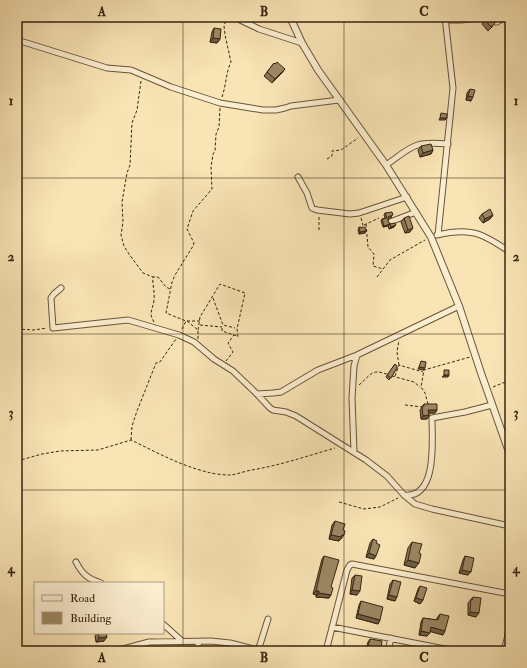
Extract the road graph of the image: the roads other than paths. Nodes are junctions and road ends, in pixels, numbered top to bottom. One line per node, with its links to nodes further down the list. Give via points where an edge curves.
1 (234, 17): 8 (street, via 259,29)
2 (290, 17): 8 (street)
3 (482, 17): 5 (street, via 461,20)
4 (487, 17): 6 (street, via 495,22 504,18)
5 (445, 18): 10 (street, via 453,88)
6 (510, 22)
7 (17, 40): 9 (street, via 107,68 131,70 170,87 220,103 276,110)
8 (302, 43): 9 (street)
9 (339, 100): 11 (street)
10 (448, 144): 11 (street, via 417,145); 16 (street)
11 (386, 165): 13 (street)
12 (298, 177): 13 (street, via 312,208 320,210 360,214)
13 (407, 196): 14 (street)
14 (416, 212): 15 (street); 17 (street)
15 (390, 222)
16 (438, 235): 17 (street); 18 (street, via 466,231 478,233)
17 (430, 237): 20 (street)
18 (510, 252)
19 (61, 288): 22 (street, via 51,298 53,328 128,320 179,335 198,345)
20 (458, 306): 21 (street); 23 (street)
21 (357, 355): 22 (street, via 318,370 281,392); 24 (street, via 352,388)
22 (258, 394): 24 (street, via 270,408 296,416)
23 (492, 405): 25 (street); 26 (street, via 432,418 428,479 415,494)
24 (354, 452): 26 (street, via 386,476)
25 (510, 455)
26 (404, 495): 27 (street, via 424,507)
27 (510, 526)
28 (76, 562): 29 (street, via 85,575)
29 (99, 582)
30 (510, 594): 34 (street, via 352,564 347,570)
31 (268, 619): 39 (street)
32 (164, 625): 36 (street)
33 (510, 627): 44 (street)
34 (332, 628): 35 (street); 41 (street)
35 (391, 638): 42 (street); 43 (street)
36 (182, 641): 37 (street); 38 (street, via 149,642)
37 (199, 642): 39 (street, via 222,642); 40 (street)
38 (121, 650)
39 (258, 650)
40 (196, 651)
41 (326, 651)
42 (388, 651)
43 (455, 651)
44 (504, 651)

